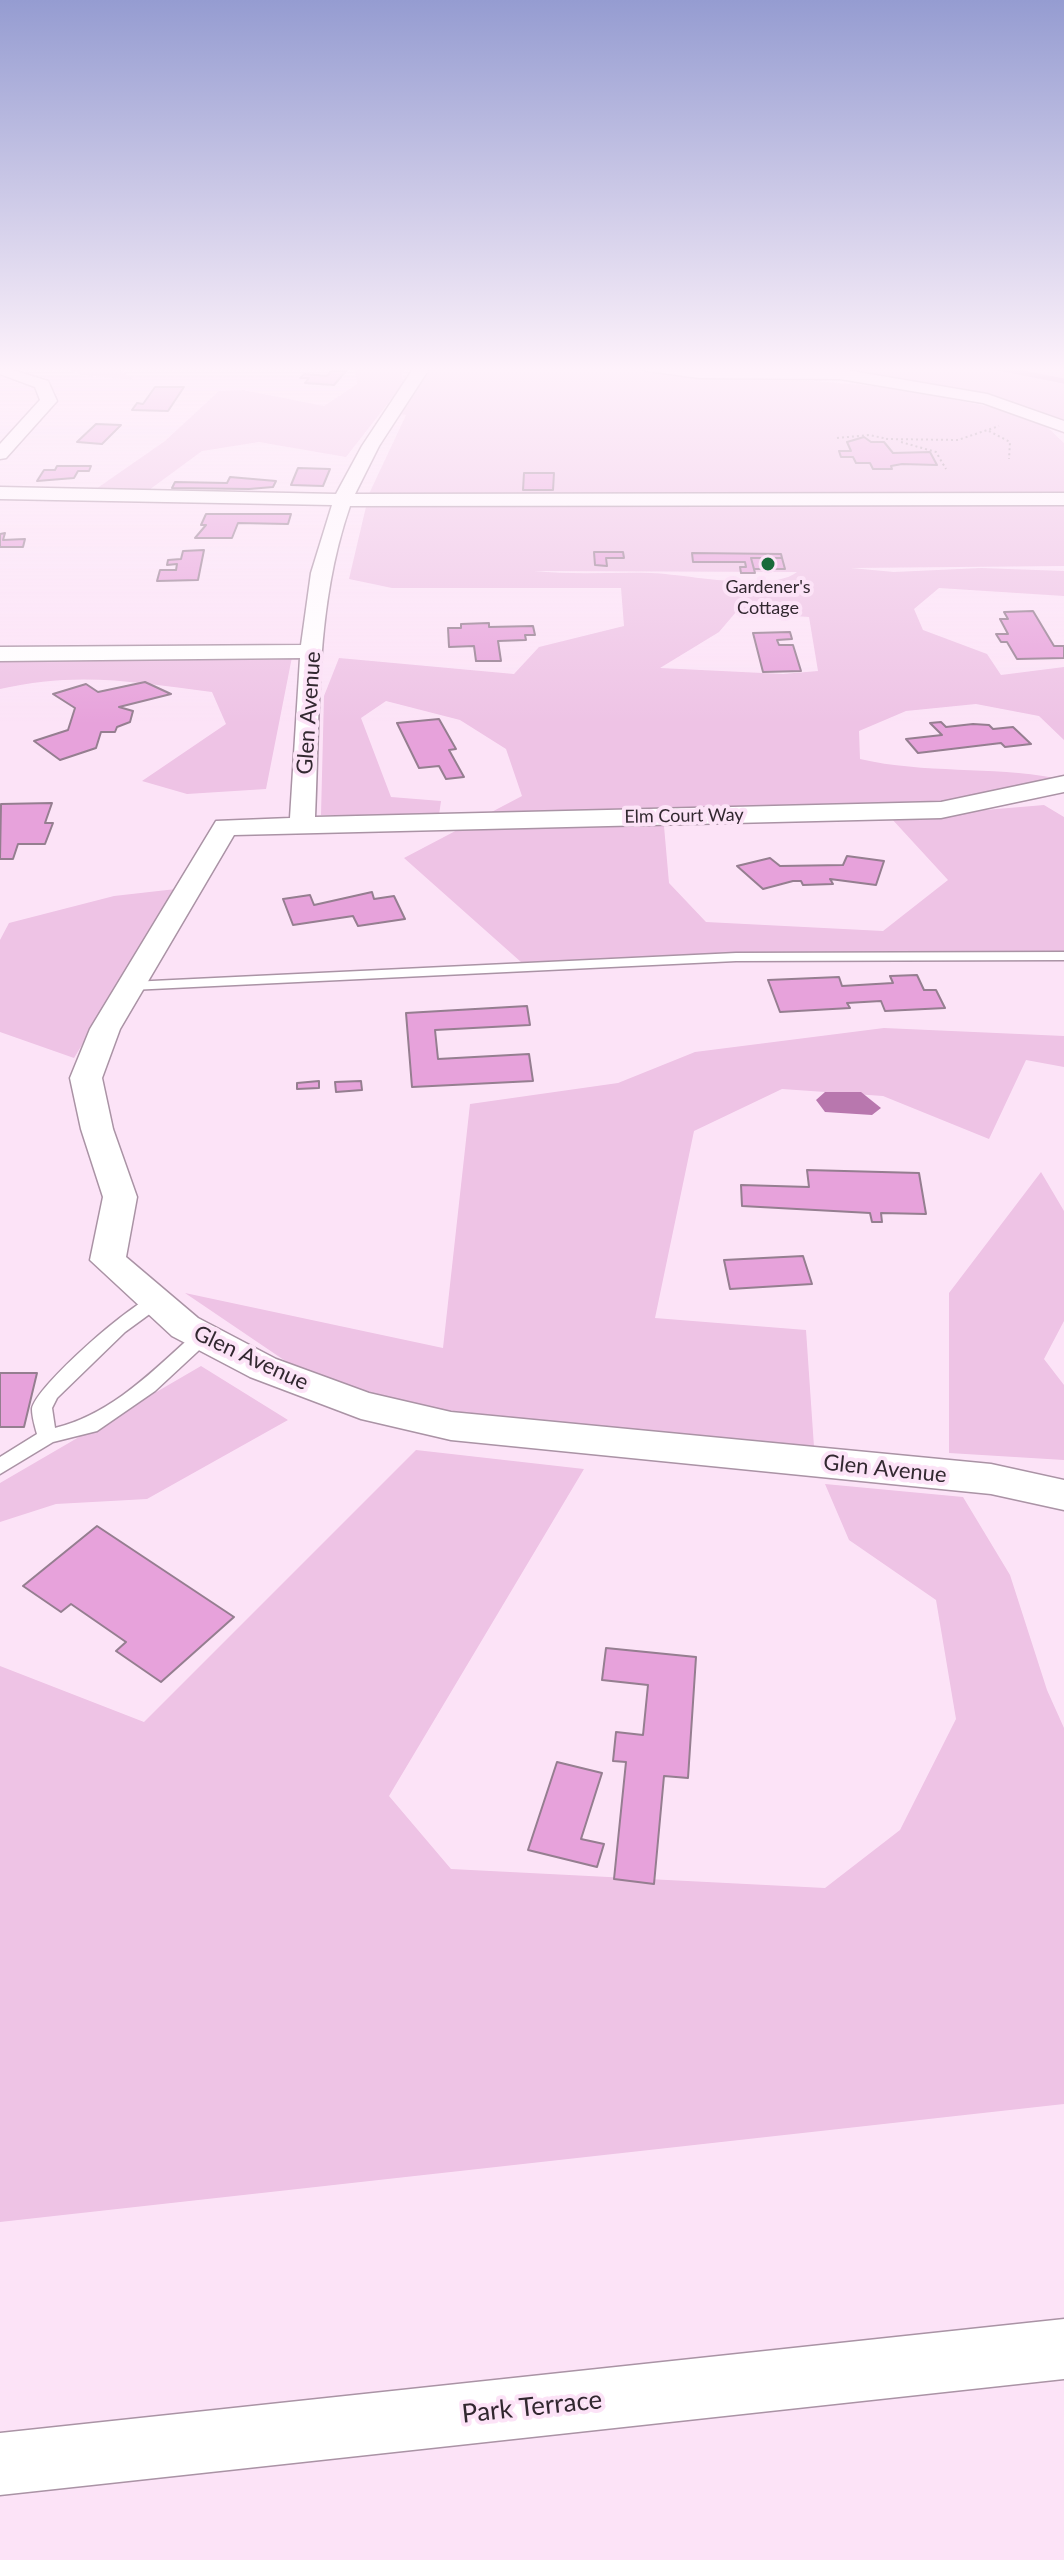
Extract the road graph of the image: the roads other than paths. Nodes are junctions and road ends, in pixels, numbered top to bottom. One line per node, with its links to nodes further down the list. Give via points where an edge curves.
1 (350, 485): 4 (street, Glen Avenue)
2 (0, 493): 4 (street)
3 (1064, 499): 4 (street)
4 (342, 500): 5 (street, Glen Avenue, via 317,585)
5 (314, 651): 6 (street); 8 (street, Glen Avenue)
6 (0, 654)
7 (1064, 784): 8 (street, Elm Court Way, via 941,810)
8 (302, 825): 10 (street, Glen Avenue, via 225,827)
9 (1064, 956): 10 (lane, via 736,957)
10 (131, 986): 11 (street, Glen Avenue, via 105,1029 86,1078 120,1197 108,1260)
11 (156, 1301): 12 (street, Glen Avenue); 13 (lane, via 118,1328 49,1394 42,1408)
12 (203, 1336): 13 (lane, via 148,1386 90,1426); 15 (street, Glen Avenue, via 263,1368 351,1402 451,1426 991,1479)
13 (47, 1437): 14 (lane)
14 (0, 1467)
15 (1064, 1495)
16 (1064, 2349): 17 (street, Park Terrace)
17 (0, 2464)

